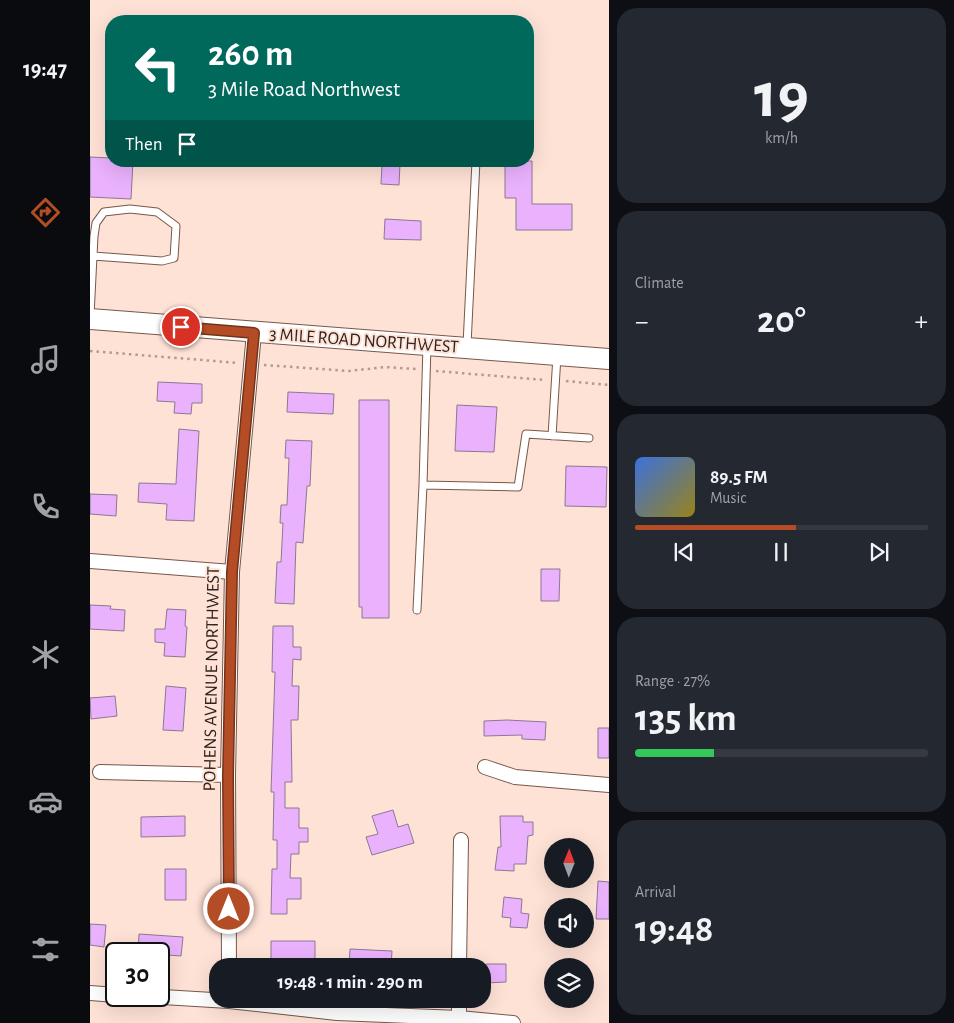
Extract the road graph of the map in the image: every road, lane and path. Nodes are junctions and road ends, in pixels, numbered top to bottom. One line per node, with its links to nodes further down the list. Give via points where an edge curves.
1 (476, 167): 6 (lane)
2 (93, 256): 2 (lane, via 96,223 104,212 157,212 176,226 174,258); 3 (lane)
3 (90, 319): 4 (main road, 3 MILE ROAD NORTHWEST)
4 (254, 333): 5 (main road, 3 MILE ROAD NORTHWEST); 10 (street, POHENS AVENUE NORTHWEST)
5 (427, 345): 6 (main road, 3 MILE ROAD NORTHWEST); 11 (lane)
6 (467, 348): 8 (main road, 3 MILE ROAD NORTHWEST)
7 (90, 351): 10 (path)
8 (557, 355): 9 (main road, 3 MILE ROAD NORTHWEST); 12 (lane)
9 (609, 359)
10 (251, 364): 11 (path, via 350,371 386,367); 18 (street, POHENS AVENUE NORTHWEST)
11 (427, 370): 12 (path); 16 (lane)
12 (554, 380): 13 (path); 14 (lane)
13 (609, 385)
14 (552, 436): 15 (lane); 16 (lane, via 526,434 518,487)
15 (589, 438)
16 (423, 485): 19 (lane)
17 (90, 561): 18 (street)
18 (232, 572): 22 (street, POHENS AVENUE NORTHWEST)
19 (417, 610)
20 (484, 767): 23 (street, via 515,777)
21 (100, 772): 22 (street)
22 (228, 776): 25 (street, POHENS AVENUE NORTHWEST)
23 (609, 785)
24 (460, 840): 26 (street)
25 (229, 958)
26 (459, 958)
27 (90, 993): 28 (street)
28 (105, 994)
29 (170, 997): 30 (street)
30 (209, 999)
31 (277, 1008): 33 (street)
32 (459, 1008): 34 (street)
33 (337, 1018): 34 (street)
34 (458, 1018): 35 (street)
35 (513, 1023)

